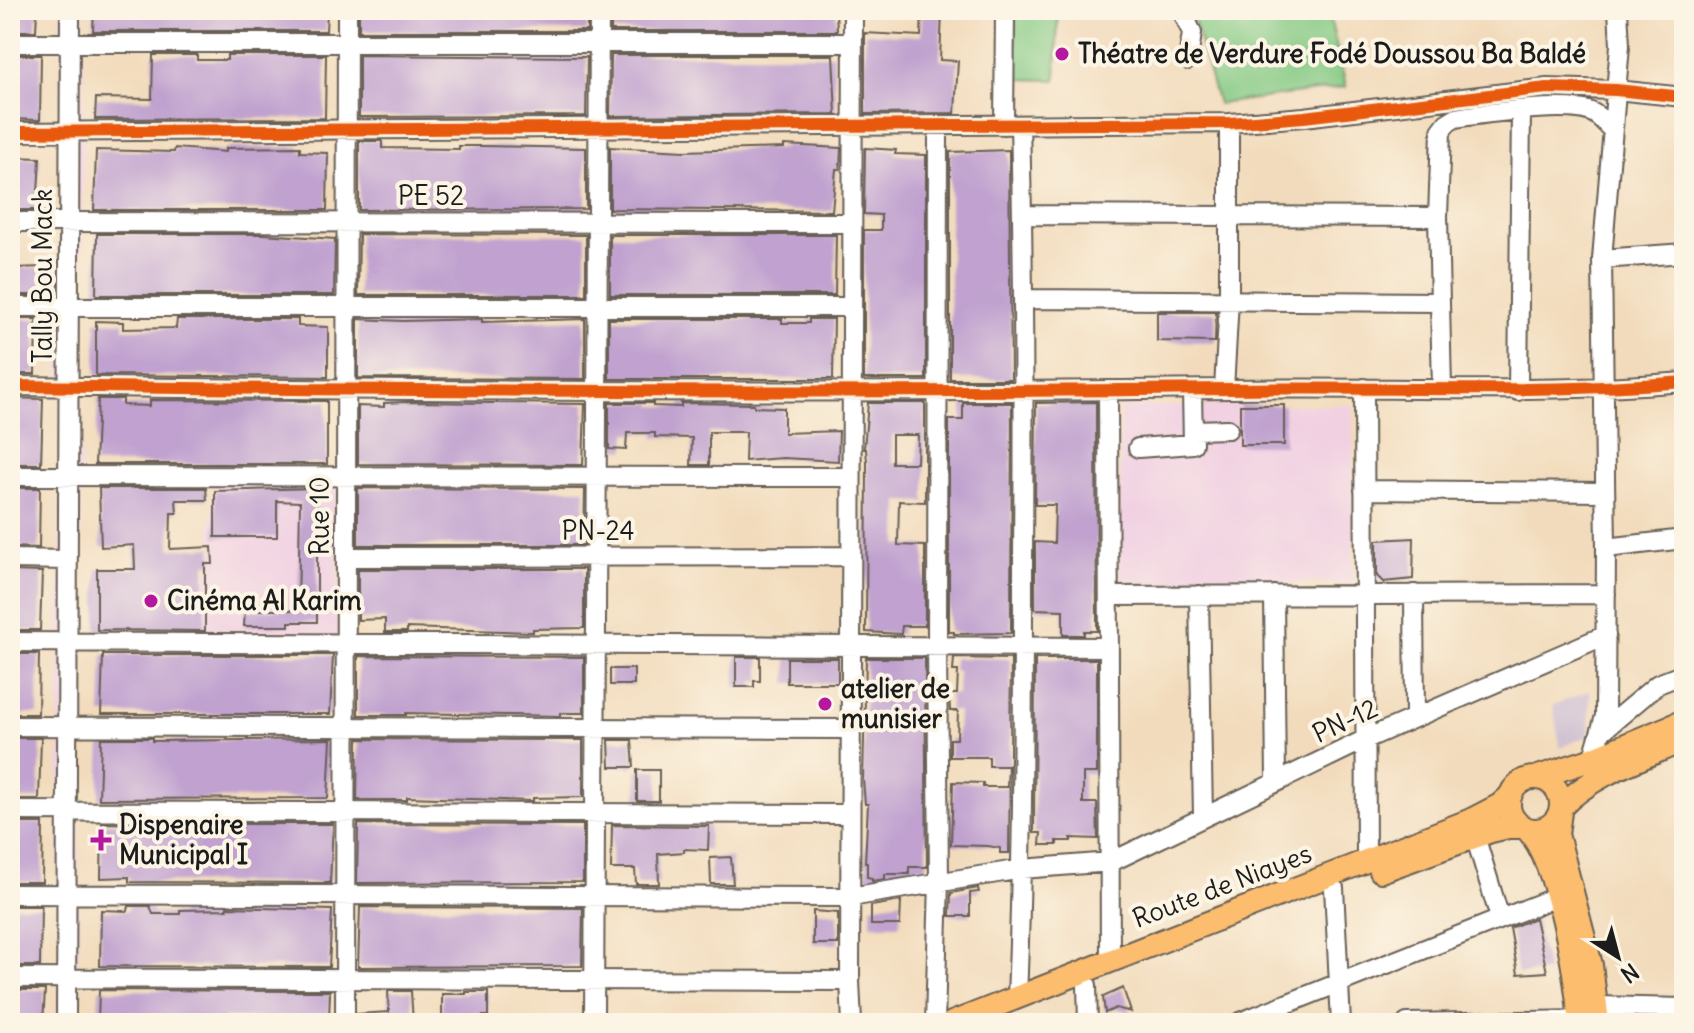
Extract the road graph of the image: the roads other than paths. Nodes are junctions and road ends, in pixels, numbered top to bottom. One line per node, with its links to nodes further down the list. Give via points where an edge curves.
1 (70, 10): 9 (street, Tally Bou Mack)
2 (347, 10): 10 (street, Rue 10)
3 (599, 10): 11 (street)
4 (853, 10): 12 (street)
5 (1005, 10): 19 (street)
6 (1182, 10): 13 (street, via 1192,33)
7 (1618, 10): 14 (street)
8 (10, 43): 9 (street)
9 (70, 43): 10 (street); 25 (street, Tally Bou Mack)
10 (346, 43): 11 (street); 22 (street, Rue 10)
11 (599, 43): 12 (street); 21 (street)
12 (853, 43): 20 (street)
13 (1188, 60)
14 (1616, 90): 15 (street); 17 (street, via 1520,89); 23 (street)
15 (1684, 97)
16 (1521, 110): 23 (street, via 1581,109); 28 (street, via 1447,123 1441,131); 58 (street)
17 (1229, 123): 19 (street); 26 (street)
18 (938, 125): 19 (street); 20 (street); 57 (street)
19 (1012, 125): 27 (street)
20 (852, 126): 21 (street); 33 (street)
21 (598, 128): 22 (street); 32 (street)
22 (346, 130): 25 (street); 31 (street, Rue 10)
23 (1612, 130): 35 (street)
24 (10, 132): 25 (street)
25 (69, 133): 30 (street, Tally Bou Mack)
26 (1227, 214): 27 (street); 28 (street); 37 (street)
27 (1023, 215): 36 (street)
28 (1438, 217): 38 (street)
29 (10, 222): 30 (street, PE 52)
30 (69, 222): 31 (street, PE 52); 40 (street, Tally Bou Mack)
31 (346, 222): 32 (street, PE 52); 41 (street, Rue 10)
32 (598, 223): 33 (street, PE 52); 42 (street)
33 (852, 223): 43 (street)
34 (1684, 253): 35 (street)
35 (1602, 259): 50 (street)
36 (1024, 299): 37 (street); 54 (street)
37 (1229, 300): 38 (street); 48 (street)
38 (1439, 302): 49 (street)
39 (10, 307): 40 (street)
40 (68, 307): 41 (street); 46 (street, Tally Bou Mack)
41 (346, 307): 42 (street); 51 (street, Rue 10)
42 (598, 307): 43 (street); 52 (street)
43 (852, 307): 53 (street)
44 (1684, 382): 50 (street)
45 (10, 386): 46 (street)
46 (68, 386): 51 (street); 63 (street, Tally Bou Mack)
47 (1364, 388): 48 (street); 49 (street); 67 (street)
48 (1224, 389): 56 (street)
49 (1442, 389): 58 (street)
50 (1603, 389): 58 (street); 68 (street)
51 (345, 390): 52 (street); 64 (street, Rue 10)
52 (597, 390): 53 (street); 65 (street)
53 (851, 390): 57 (street); 66 (street)
54 (1024, 390): 55 (street); 57 (street); 89 (street)
55 (1108, 390): 56 (street); 81 (street)
56 (1192, 390): 60 (street)
57 (937, 391): 88 (street)
58 (1518, 391)
59 (1228, 429): 60 (street)
60 (1194, 430): 61 (street, via 1193,444)
61 (1138, 448)
62 (10, 476): 63 (street)
63 (68, 476): 64 (street); 75 (street, Tally Bou Mack)
64 (346, 476): 65 (street); 72 (street, Rue 10)
65 (597, 476): 66 (street); 73 (street)
66 (851, 477): 71 (street)
67 (1364, 490): 68 (street); 80 (street)
68 (1605, 492): 70 (street)
69 (1684, 539): 70 (street)
70 (1606, 548): 77 (street)
71 (851, 556): 73 (street, PN-24); 87 (street)
72 (346, 557): 73 (street, PN-24); 85 (street, Rue 10)
73 (597, 557): 86 (street)
74 (10, 559): 75 (street)
75 (67, 560): 84 (street, Tally Bou Mack)
76 (1414, 594): 77 (street); 80 (street); 92 (street)
77 (1606, 594): 82 (street)
78 (1199, 595): 79 (street); 81 (street); 112 (street)
79 (1274, 595): 80 (street); 104 (street)
80 (1364, 595): 100 (street)
81 (1110, 596): 90 (street)
82 (1606, 635): 92 (street, PN-12); 94 (street)
83 (10, 642): 84 (street)
84 (67, 642): 85 (street); 96 (street, Tally Bou Mack)
85 (345, 643): 86 (street); 97 (street, Rue 10)
86 (597, 644): 87 (street); 98 (street)
87 (851, 645): 88 (street); 99 (street)
88 (937, 646): 89 (street); 118 (street)
89 (1023, 646): 90 (street); 117 (street)
90 (1109, 647): 116 (street)
91 (1684, 674): 94 (street, via 1658,684)
92 (1415, 717): 100 (street, PN-12)
93 (1684, 721): 102 (main road)
94 (1603, 724): 102 (street)
95 (10, 726): 96 (street)
96 (67, 726): 97 (street); 108 (street, Tally Bou Mack)
97 (345, 727): 98 (street); 109 (street, Rue 10)
98 (596, 728): 99 (street); 110 (street)
99 (851, 729): 111 (street)
100 (1366, 739): 104 (street, PN-12); 115 (street)
101 (1684, 740): 106 (main road, via 1596,779 1577,790)
102 (1593, 757): 103 (main road)
103 (1535, 778): 105 (main road, via 1520,783); 106 (main road, via 1551,783)
104 (1276, 781): 112 (street, PN-12)
105 (1510, 796): 113 (main road, via 1511,817); 115 (main road, Route de Niayes, via 1485,814)
106 (1560, 810): 113 (main road, via 1543,829); 137 (main road, via 1557,834 1591,965)
107 (10, 811): 108 (street)
108 (66, 811): 109 (street); 121 (street, Tally Bou Mack)
109 (345, 812): 110 (street); 122 (street, Rue 10)
110 (596, 813): 111 (street); 123 (street)
111 (850, 814): 124 (street)
112 (1203, 816): 116 (street, PN-12)
113 (1524, 828): 114 (main road, Route de Niayes); 125 (main road, via 1537,840)
114 (1475, 836): 119 (main road, Route de Niayes); 126 (street)
115 (1366, 861): 127 (main road, Route de Niayes)
116 (1111, 862): 117 (street); 127 (street)
117 (1022, 869): 118 (street); 135 (street)
118 (939, 881): 124 (street); 143 (street)
119 (1334, 888): 133 (street); 134 (main road, Route de Niayes)
120 (10, 894): 121 (street)
121 (66, 894): 122 (street); 129 (street, Tally Bou Mack)
122 (345, 895): 123 (street); 130 (street, Rue 10)
123 (596, 896): 124 (street); 131 (street)
124 (850, 897): 132 (street)
125 (1556, 897): 126 (street); 137 (main road)
126 (1500, 918): 133 (street)
127 (1110, 961): 135 (main road, Route de Niayes)
128 (10, 978): 129 (street)
129 (66, 978): 130 (street); 139 (street, Tally Bou Mack)
130 (345, 979): 131 (street); 140 (street, Rue 10)
131 (595, 981): 132 (street); 141 (street)
132 (850, 981): 142 (street)
133 (1338, 981): 138 (street); 148 (street)
134 (1087, 985): 145 (main road, Route de Niayes); 146 (street)
135 (1017, 998): 144 (main road, Route de Niayes)
136 (1684, 1008): 137 (street)
137 (1589, 1018): 149 (street)
138 (1259, 1019): 147 (street)
139 (66, 1023)
140 (345, 1023)
141 (594, 1023)
142 (852, 1023)
143 (935, 1023)
144 (952, 1023)
145 (984, 1023)
146 (1088, 1023)
147 (1238, 1023)
148 (1341, 1023)
149 (1407, 1023)

